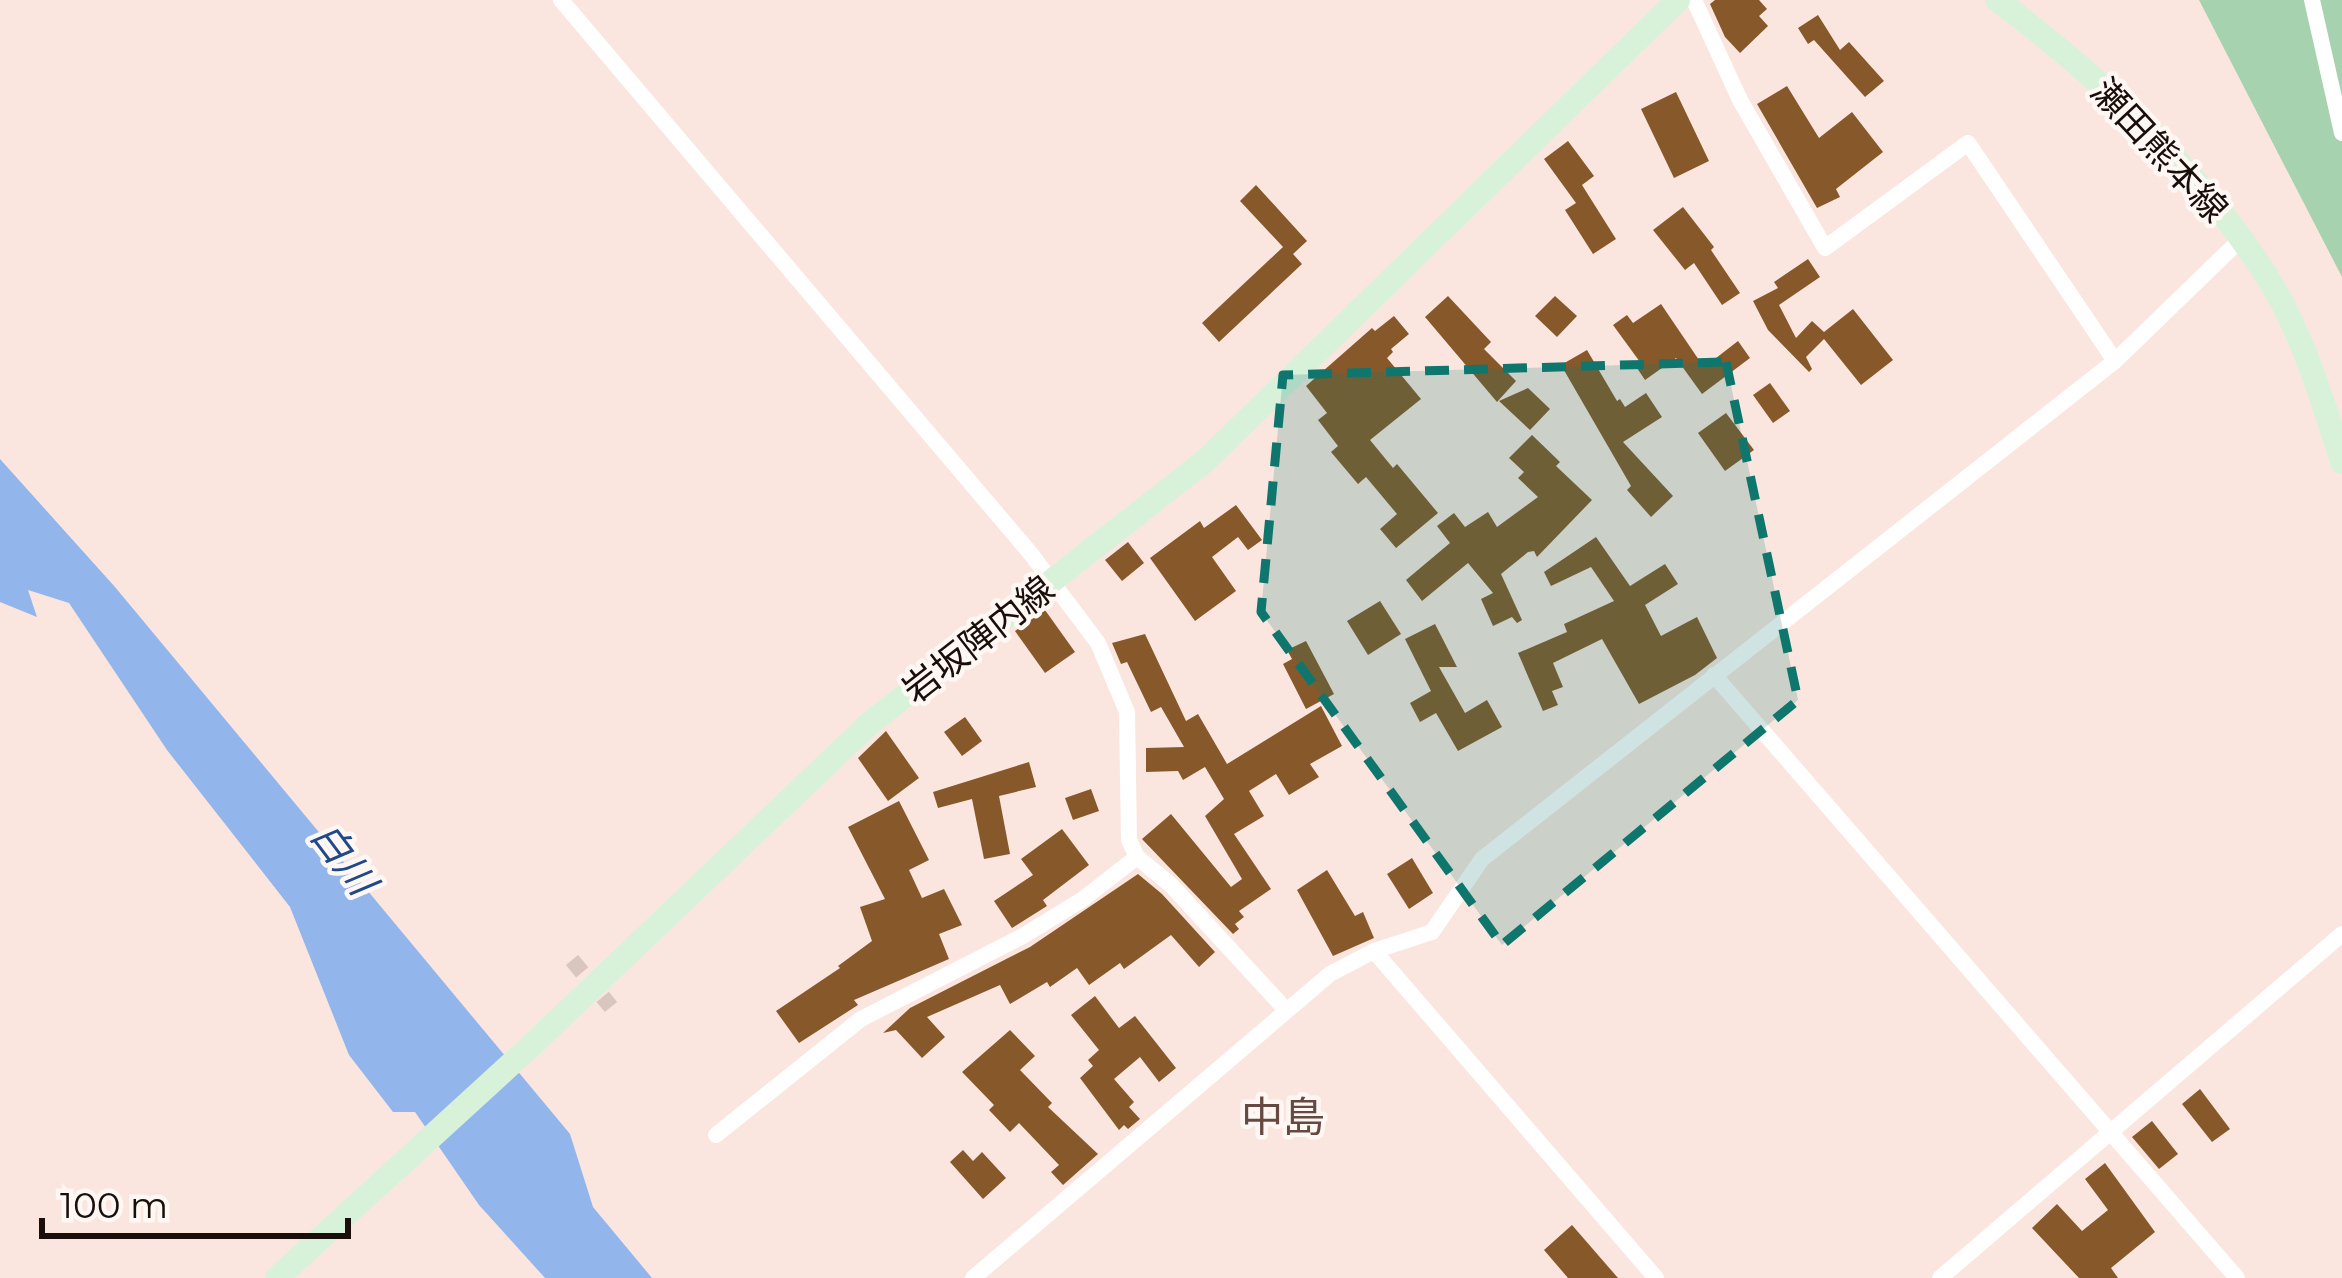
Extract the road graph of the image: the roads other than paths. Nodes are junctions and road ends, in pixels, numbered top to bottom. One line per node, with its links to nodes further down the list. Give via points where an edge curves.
1 (561, 0): 11 (street)
2 (1678, 0): 11 (main road, 岩坂陣内線, via 1204,461)
3 (1694, 0): 8 (street, via 1740,100 1826,248 1968,143)
4 (1997, 0): 7 (main road, 瀬田熊本線, via 2147,129 2210,194)
5 (2312, 0): 6 (street)
6 (2342, 133)
7 (2240, 239): 8 (street); 9 (main road, 瀬田熊本線, via 2268,278)
8 (2115, 361): 12 (street)
9 (2337, 420): 10 (main road, 瀬田熊本線)
10 (2342, 462)
11 (1051, 582): 13 (street, via 1098,644 1127,712); 19 (main road, 岩坂陣内線, via 869,724)
12 (1714, 675): 15 (street, via 1482,860 1432,932); 18 (street)
13 (1137, 857): 16 (street); 17 (street, via 1023,936 861,1019)
14 (2342, 934): 18 (street)
15 (1374, 951): 16 (street); 21 (street)
16 (1286, 1010): 20 (street)
17 (716, 1135)
18 (2109, 1135): 22 (street); 23 (street)
19 (277, 1278)
20 (973, 1278)
21 (1656, 1278)
22 (1940, 1278)
23 (2236, 1278)

